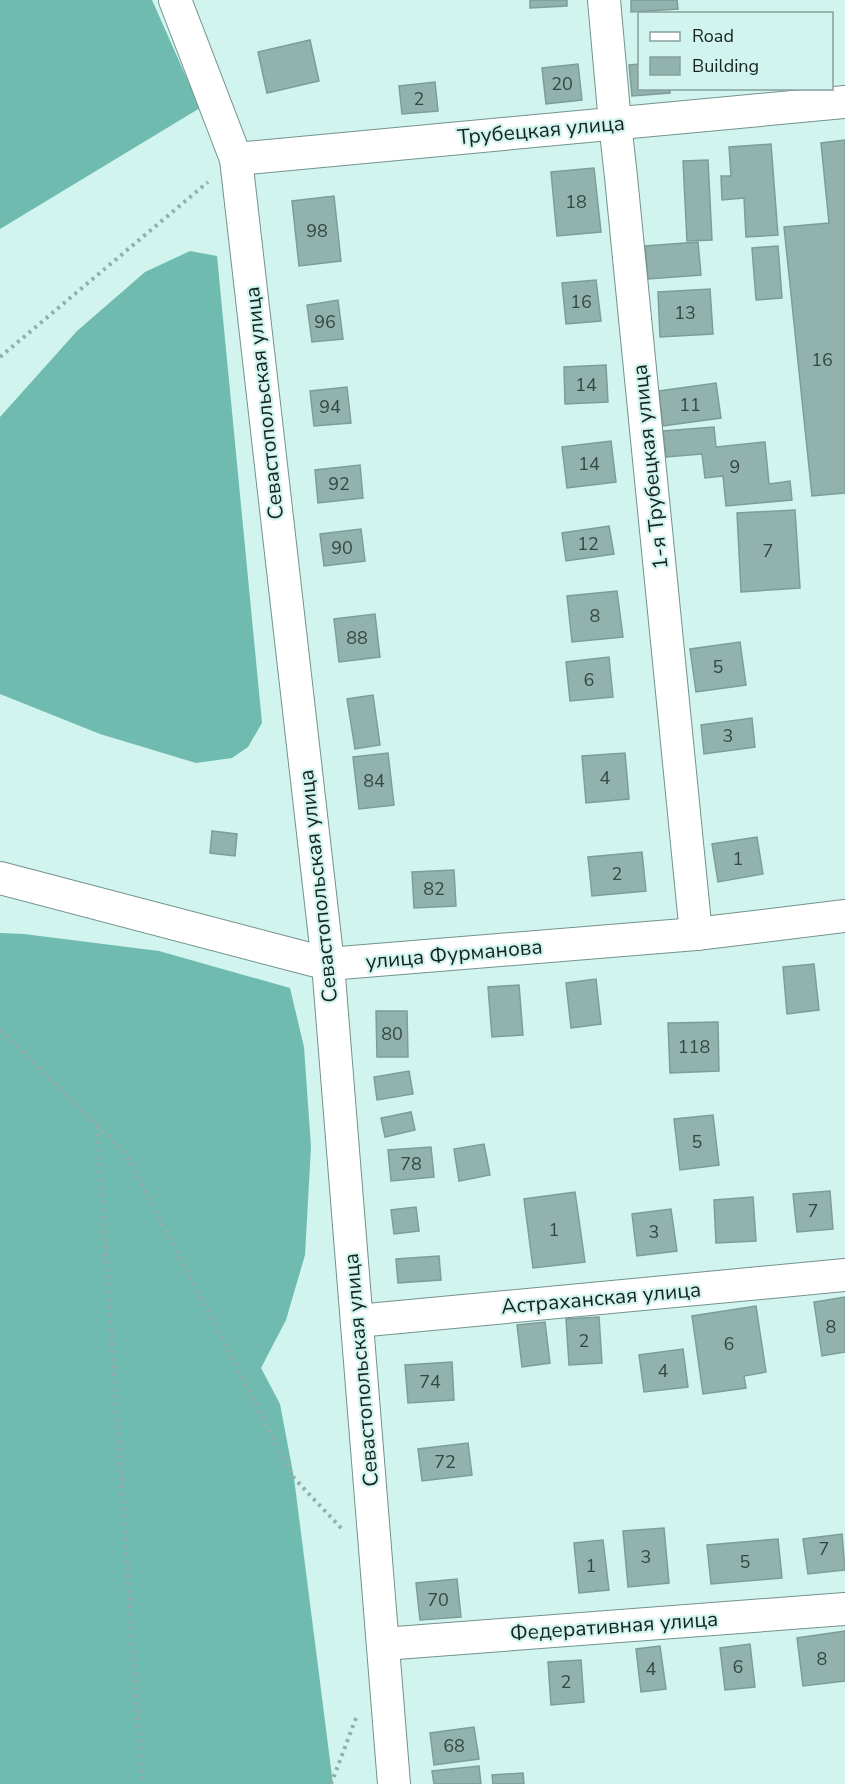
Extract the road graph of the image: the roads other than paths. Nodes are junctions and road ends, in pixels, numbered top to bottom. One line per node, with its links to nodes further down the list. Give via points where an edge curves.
1 (175, 0): 5 (street, Севастопольская улица)
2 (604, 0): 4 (street, 1-я Трубецкая улица)
3 (845, 102): 4 (street, Трубецкая улица)
4 (615, 123): 5 (street, Трубецкая улица); 8 (street, 1-я Трубецкая улица)
5 (236, 159): 9 (street, Севастопольская улица)
6 (0, 878): 9 (street, улица Фурманова)
7 (845, 916): 8 (street, улица Фурманова)
8 (696, 934): 9 (street, улица Фурманова)
9 (328, 964): 11 (street, Севастопольская улица)
10 (845, 1275): 11 (street, Астраханская улица)
11 (357, 1321): 13 (street, Севастопольская улица)
12 (845, 1609): 13 (street, Федеративная улица)
13 (383, 1644): 14 (street, Севастопольская улица)
14 (394, 1784)

